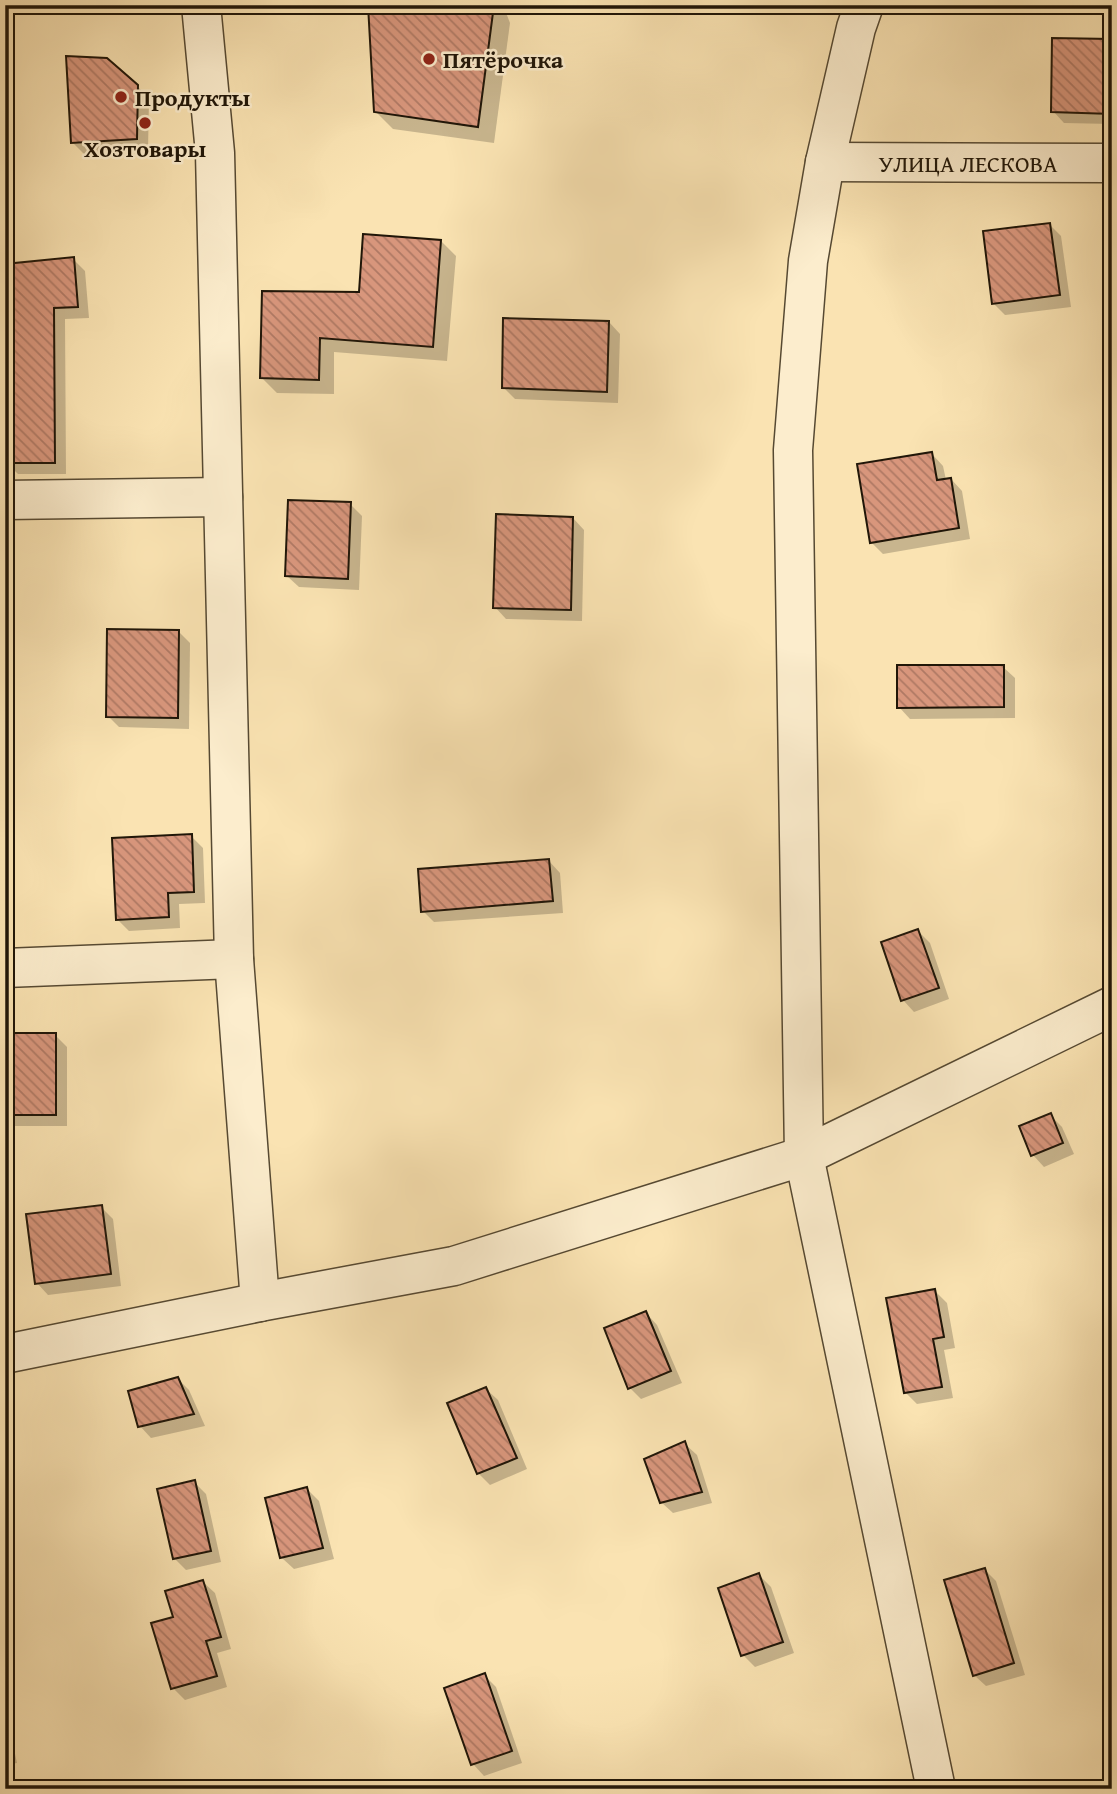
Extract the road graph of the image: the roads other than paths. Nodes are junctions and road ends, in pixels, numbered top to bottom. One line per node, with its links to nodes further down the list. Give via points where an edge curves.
1 (201, 5): 5 (street, via 215,153)
2 (864, 5): 3 (street)
3 (825, 162): 4 (street, УЛИЦА ЛЕСКОВА); 10 (street, via 808,261 793,450)
4 (1112, 163)
5 (223, 497): 6 (street); 7 (street)
6 (5, 500)
7 (234, 959): 8 (street); 11 (street)
8 (5, 968)
9 (1112, 1006): 10 (street)
10 (804, 1156): 11 (street, via 454,1266); 13 (street)
11 (260, 1302): 12 (street)
12 (5, 1354)
13 (936, 1789)

